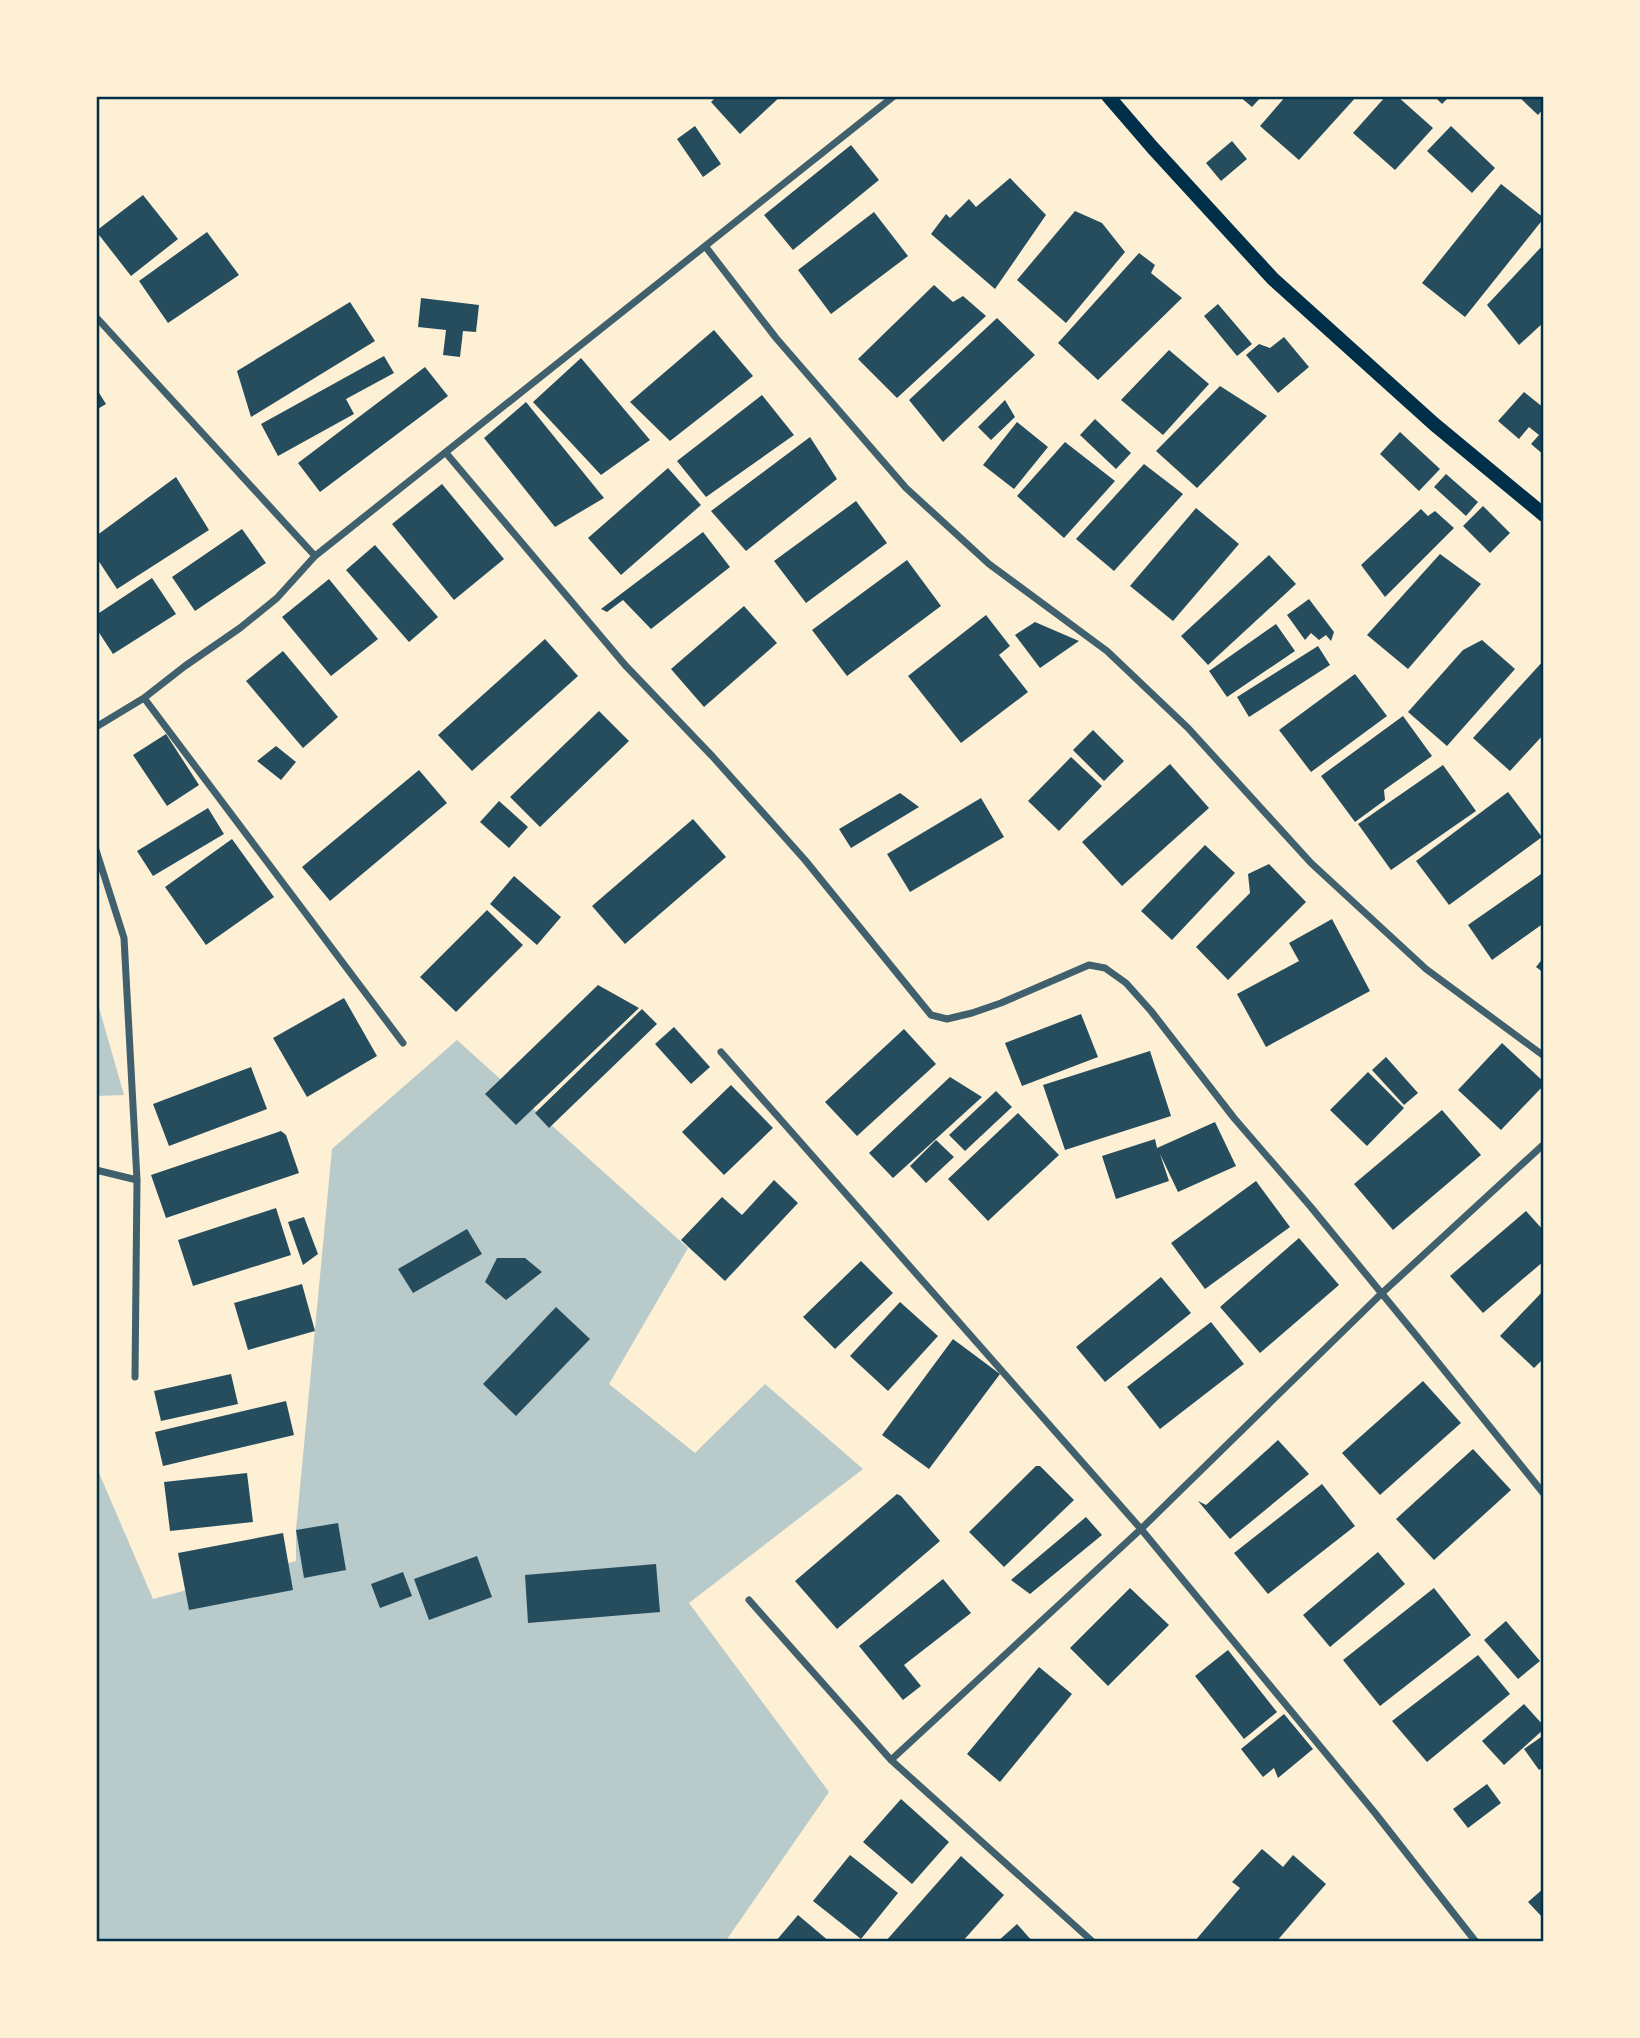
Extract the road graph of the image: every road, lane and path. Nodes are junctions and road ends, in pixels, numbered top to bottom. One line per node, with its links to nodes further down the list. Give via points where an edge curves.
1 (894, 96): 3 (street)
2 (1108, 96): 6 (main road, via 1273,279 1434,424)
3 (705, 246): 5 (street); 13 (street, via 776,338 906,488 989,564 1107,651 1188,728 1311,863 1426,969)
4 (96, 317): 7 (street)
5 (446, 453): 7 (street); 17 (street, via 625,664 805,860 931,1015 947,1019 972,1013 1090,965 1105,968 1151,1011)
6 (1544, 515)
7 (315, 556): 8 (street, via 277,598)
8 (144, 698): 9 (street); 11 (street)
9 (96, 727)
10 (96, 850): 16 (street, via 124,938)
11 (403, 1044)
12 (721, 1052): 20 (street)
13 (1544, 1056)
14 (1544, 1144): 17 (street)
15 (96, 1170): 16 (street)
16 (137, 1180): 18 (street)
17 (1381, 1294): 19 (street); 20 (street)
18 (135, 1377)
19 (1544, 1494)
20 (1141, 1530): 22 (street); 24 (street)
21 (749, 1600): 22 (street)
22 (891, 1760): 23 (street)
23 (1093, 1942)
24 (1476, 1942)

